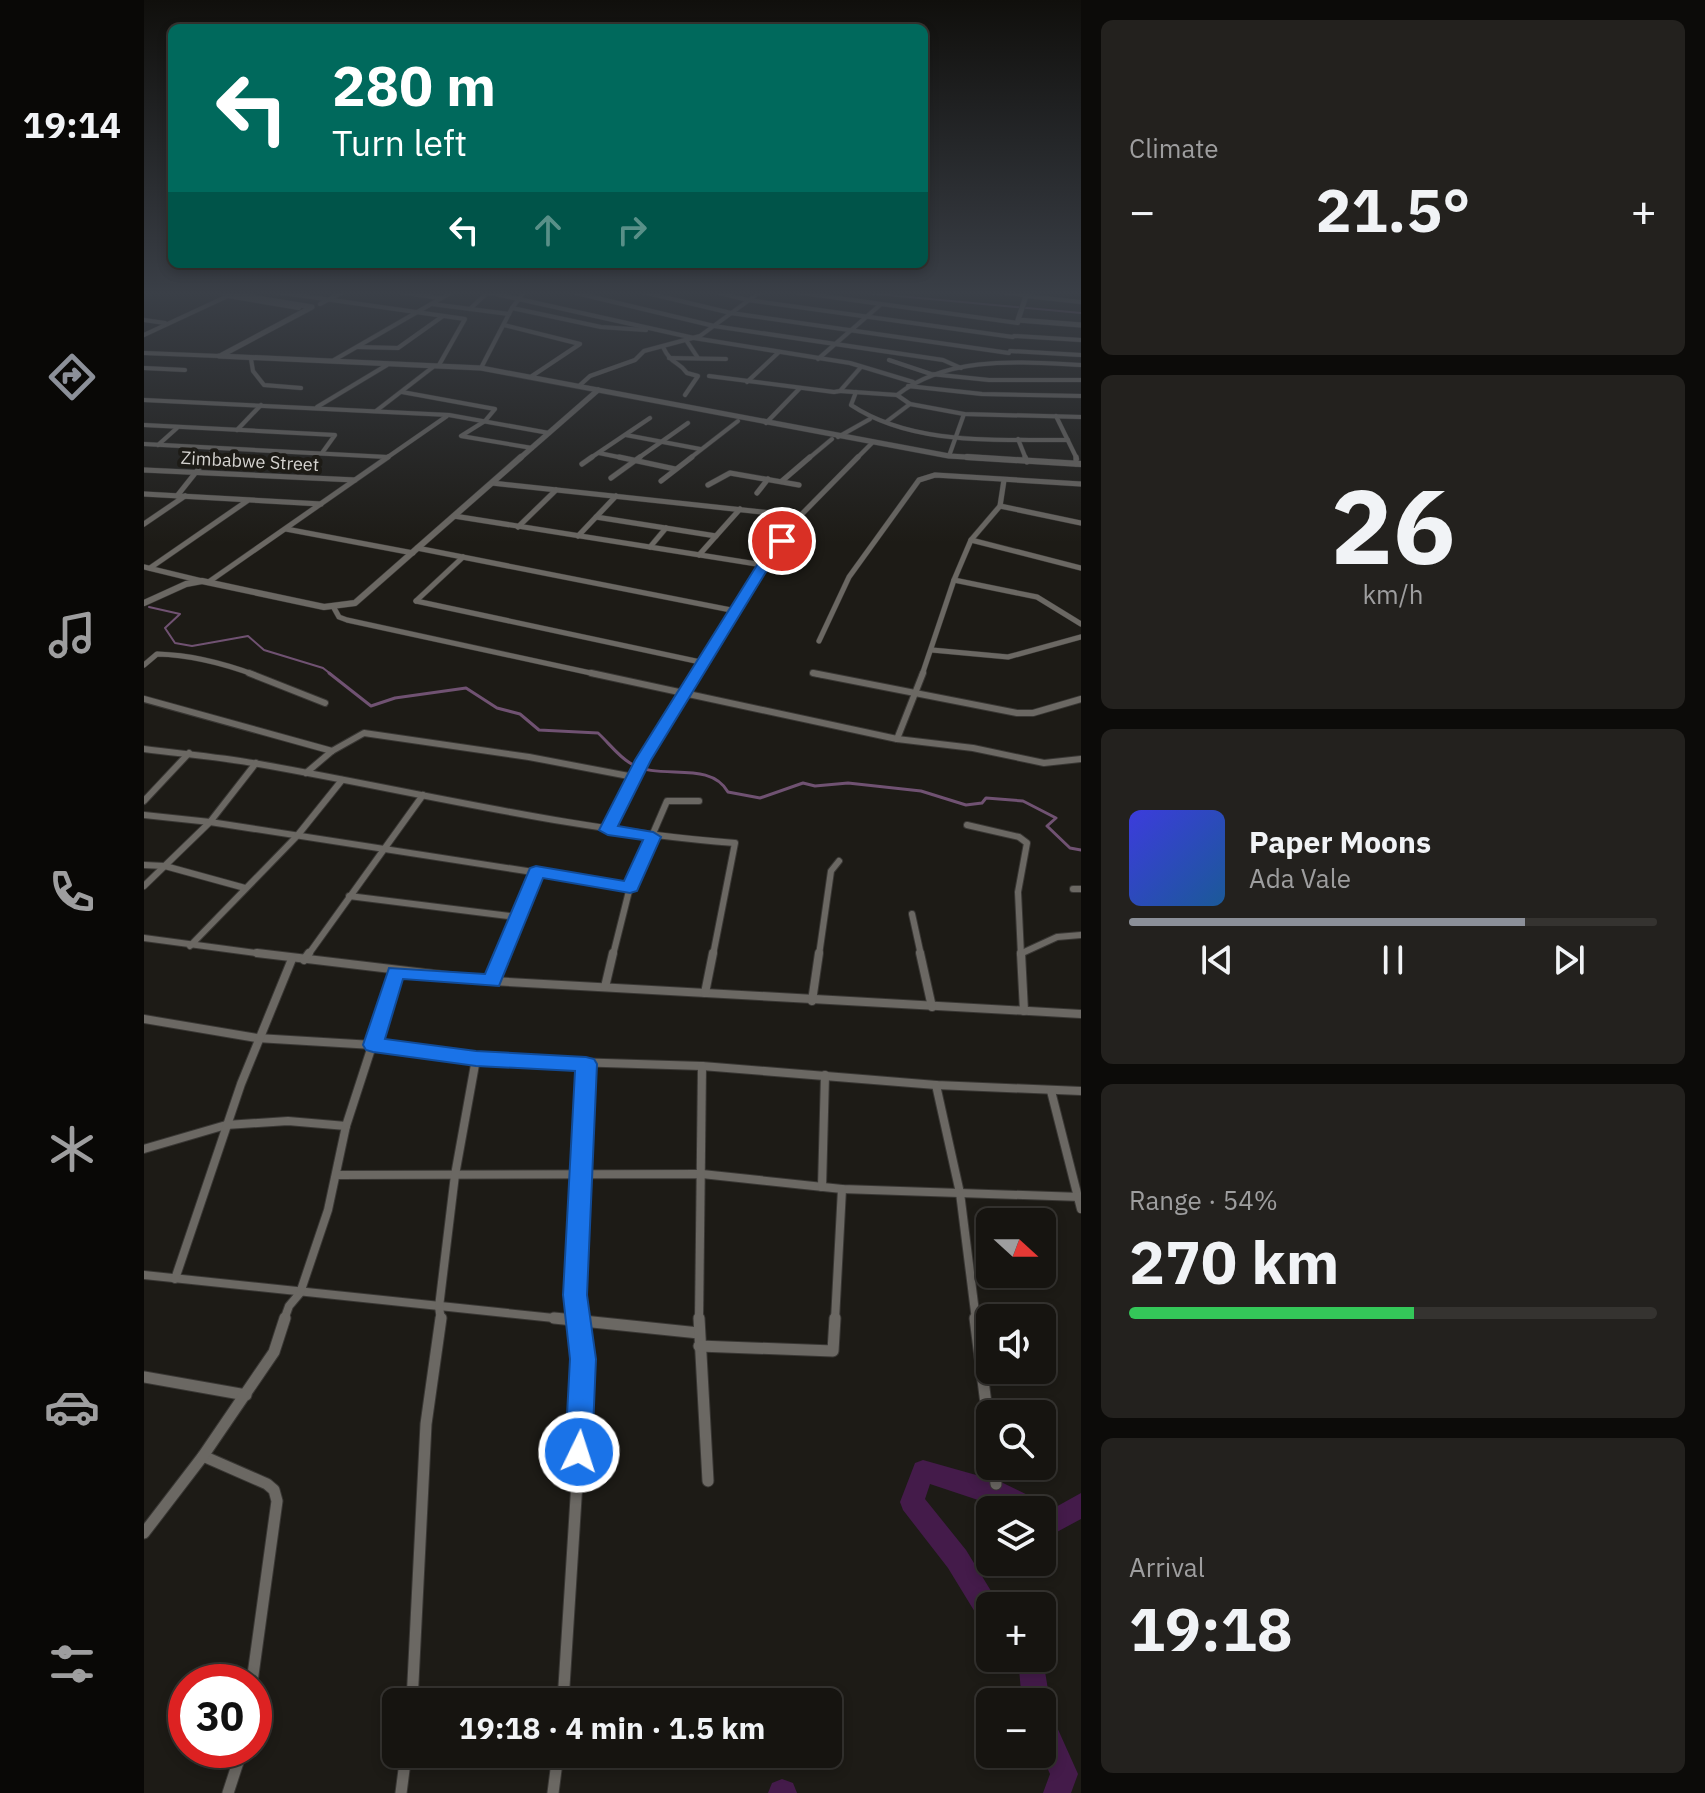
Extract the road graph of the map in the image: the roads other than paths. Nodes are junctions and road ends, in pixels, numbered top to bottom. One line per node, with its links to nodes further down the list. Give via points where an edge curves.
1 (257, 376): 20 (street, via 264,385)
2 (369, 376): 33 (street)
3 (423, 376): 24 (street)
4 (515, 376): 22 (street)
5 (532, 376): 18 (street)
6 (591, 376): 18 (street)
7 (697, 376): 27 (street)
8 (709, 376): 16 (street)
9 (754, 376): 16 (street)
10 (853, 376): 23 (street)
11 (891, 376): 17 (street)
12 (927, 376): 17 (street)
13 (947, 376): 14 (street)
14 (989, 380): 15 (street); 26 (street)
15 (1081, 380)
16 (747, 382): 21 (street)
17 (913, 382): 19 (street)
18 (579, 386): 22 (street)
19 (907, 386): 26 (street); 28 (street)
20 (301, 388)
21 (800, 388): 23 (street); 45 (street)
22 (596, 391): 42 (street); 45 (street); 49 (street)
23 (840, 391): 25 (street)
24 (402, 392): 34 (street); 41 (street, via 495,409)
25 (856, 392): 28 (street); 40 (street, via 851,405)
26 (972, 393): 29 (street)
27 (685, 395)
28 (897, 395): 31 (street)
29 (1081, 396)
30 (144, 400): 32 (street)
31 (910, 404): 35 (street); 43 (street)
32 (261, 405): 33 (street); 48 (street)
33 (316, 408): 34 (street)
34 (376, 411): 36 (street)
35 (964, 414): 37 (street); 51 (street)
36 (449, 415): 41 (street); 65 (street)
37 (1056, 416): 38 (street); 54 (street)
38 (1081, 417)
39 (650, 418): 50 (street)
40 (870, 419): 43 (street); 52 (street)
41 (485, 421): 49 (street); 60 (street, via 461,436)
42 (738, 421): 52 (street); 61 (street)
43 (886, 422): 51 (street)
44 (688, 423): 55 (street)
45 (766, 423): 52 (street)
46 (144, 425): 47 (street)
47 (178, 427): 48 (street); 58 (street)
48 (237, 430): 62 (street, via 335,435)
49 (549, 433): 60 (street)
50 (626, 435): 55 (street); 63 (street)
51 (955, 437): 53 (street); 64 (street)
52 (835, 438): 57 (street); 78 (street)
53 (1018, 439): 54 (street); 67 (street)
54 (1068, 440): 69 (street)
55 (663, 442): 61 (street); 66 (street)
56 (144, 444): 58 (street)
57 (870, 444): 64 (street); 69 (street, via 976,462); 94 (street)
58 (158, 445): 59 (street)
59 (215, 448): 62 (street); 72 (street)
60 (532, 448): 79 (street)
61 (700, 449): 70 (street)
62 (322, 453): 65 (street)
63 (598, 453): 66 (street); 68 (street)
64 (949, 456): 67 (street)
65 (387, 457): 75 (street)
66 (637, 461): 70 (street); 73 (street)
67 (1027, 462): 69 (street)
68 (582, 464)
69 (1079, 465)
70 (675, 469): 77 (street)
71 (144, 470): 72 (street, Zimbabwe Street)
72 (196, 472): 75 (street, Zimbabwe Street); 86 (street)
73 (611, 478)
74 (768, 479): 78 (street); 81 (street, via 727,473); 84 (street)
75 (355, 480): 90 (street)
76 (1004, 480): 80 (street); 91 (street); 118 (street, via 935,475 919,480 849,577)
77 (661, 481)
78 (782, 481): 82 (street)
79 (492, 483): 83 (street); 93 (street)
80 (1081, 484)
81 (708, 485)
82 (799, 485)
83 (556, 490): 88 (street); 98 (street)
84 (757, 493)
85 (144, 494): 86 (street)
86 (177, 496): 87 (street)
87 (186, 496): 89 (street); 97 (street)
88 (616, 496): 92 (street); 95 (street)
89 (248, 500): 90 (street); 109 (street)
90 (321, 504): 100 (street)
91 (1000, 506): 96 (street); 103 (street)
92 (740, 509): 94 (street); 102 (street)
93 (454, 516): 98 (street); 105 (street)
94 (800, 516): 108 (street)
95 (596, 517): 99 (street); 101 (street)
96 (1081, 523)
97 (144, 524)
98 (518, 527): 101 (street)
99 (666, 528): 102 (street); 104 (street)
100 (286, 529): 105 (street); 112 (street)
101 (578, 536): 104 (street)
102 (716, 536): 106 (street)
103 (971, 540): 110 (street); 111 (street)
104 (650, 547): 106 (street)
105 (415, 550): 107 (street); 114 (street, via 355,603)
106 (699, 555): 108 (street)
107 (463, 557): 115 (street); 120 (street, via 416,601)
108 (763, 565): 115 (street)
109 (147, 567): 112 (street)
110 (1081, 568)
111 (954, 580): 116 (street, via 1037,597); 119 (street)
112 (206, 581): 113 (street, via 177,587); 114 (street)
113 (144, 603)
114 (334, 608): 123 (street, via 347,620)
115 (736, 611): 120 (street)
116 (1081, 624)
117 (1081, 637): 119 (street, via 1008,657)
118 (819, 641)
119 (932, 650): 124 (street)
120 (705, 663): 123 (street)
121 (144, 665): 127 (street, via 157,654 185,655)
122 (813, 673): 124 (street)
123 (687, 693): 128 (street); 135 (street)
124 (912, 694): 126 (street, via 1017,713); 128 (street)
125 (144, 699): 130 (street)
126 (1081, 699)
127 (325, 703)
128 (897, 739): 132 (street, via 984,750 1047,765)
129 (144, 749): 131 (street)
130 (332, 751): 134 (street); 135 (street, via 353,736 375,734)
131 (189, 753): 133 (street); 138 (street)
132 (1081, 759)
133 (256, 763): 134 (street); 141 (street)
134 (306, 773): 136 (street)
135 (636, 775): 143 (street)
136 (342, 780): 137 (street); 144 (street)
137 (423, 795): 143 (street); 146 (street)
138 (144, 801)
139 (699, 801): 145 (street, via 667,801)
140 (144, 815): 141 (street)
141 (210, 822): 144 (street); 149 (street)
142 (967, 825): 160 (street, via 1027,843 1018,892)
143 (608, 830): 145 (street)
144 (297, 836): 146 (street); 153 (street)
145 (653, 837): 152 (street); 166 (street, via 735,843)
146 (386, 850): 150 (street); 154 (street)
147 (839, 861): 167 (street, via 831,871)
148 (144, 865): 149 (street)
149 (165, 866): 151 (street); 153 (street)
150 (536, 871): 152 (street); 156 (street)
151 (144, 886)
152 (630, 887): 165 (street)
153 (245, 888): 159 (street)
154 (349, 896): 156 (street); 162 (street)
155 (912, 914): 168 (street)
156 (517, 917): 164 (street)
157 (1081, 935): 160 (street, via 1061,934)
158 (144, 938): 159 (street)
159 (190, 946): 161 (street)
160 (1020, 954): 169 (street)
161 (292, 959): 162 (street); 172 (street)
162 (304, 960): 163 (street)
163 (396, 972): 164 (street); 173 (street)
164 (492, 981): 165 (street)
165 (605, 987): 166 (street)
166 (705, 993): 167 (street)
167 (812, 1001): 168 (street)
168 (932, 1007): 169 (street)
169 (1024, 1011): 170 (street)
170 (1081, 1014)
171 (144, 1019): 172 (street)
172 (257, 1038): 173 (street); 181 (street)
173 (373, 1045): 174 (street); 182 (street)
174 (476, 1059): 175 (street); 186 (street)
175 (586, 1064): 176 (street); 187 (street)
176 (702, 1066): 177 (street); 184 (street)
177 (825, 1075): 178 (street); 188 (street)
178 (936, 1085): 179 (street); 190 (street)
179 (1051, 1091): 180 (street); 191 (street)
180 (1081, 1091)
181 (226, 1125): 182 (street, via 288,1121); 183 (street); 194 (street)
182 (346, 1126): 185 (street)
183 (144, 1149)
184 (702, 1174): 187 (street); 188 (street); 198 (street)
185 (337, 1175): 186 (street); 195 (street)
186 (455, 1175): 187 (street); 196 (street)
187 (581, 1175): 197 (street, via 575,1295)
188 (822, 1187): 189 (street)
189 (842, 1189): 190 (street); 199 (street, via 833,1351)
190 (960, 1193): 191 (street); 202 (street)
191 (1080, 1197): 192 (street)
192 (1081, 1209)
193 (144, 1275): 194 (street)
194 (175, 1279): 195 (street)
195 (300, 1293): 196 (street); 201 (street, via 289,1306 274,1352)
196 (439, 1307): 197 (street); 209 (street, via 442,1324 424,1428)
197 (579, 1320): 198 (street); 210 (street, via 582,1404)
198 (699, 1333): 199 (street)
199 (699, 1346): 205 (street)
200 (144, 1377): 201 (street)
201 (246, 1395): 203 (street)
202 (986, 1400)
203 (203, 1456): 207 (street); 208 (street, via 267,1484 277,1501)
204 (996, 1480): 206 (street)
205 (708, 1481)
206 (996, 1484)
207 (144, 1533)
208 (254, 1664)
209 (413, 1688)
210 (564, 1688)
211 (236, 1768): 214 (street)
212 (404, 1768): 215 (street)
213 (556, 1768): 216 (street)
214 (228, 1793)
215 (401, 1793)
216 (553, 1793)

